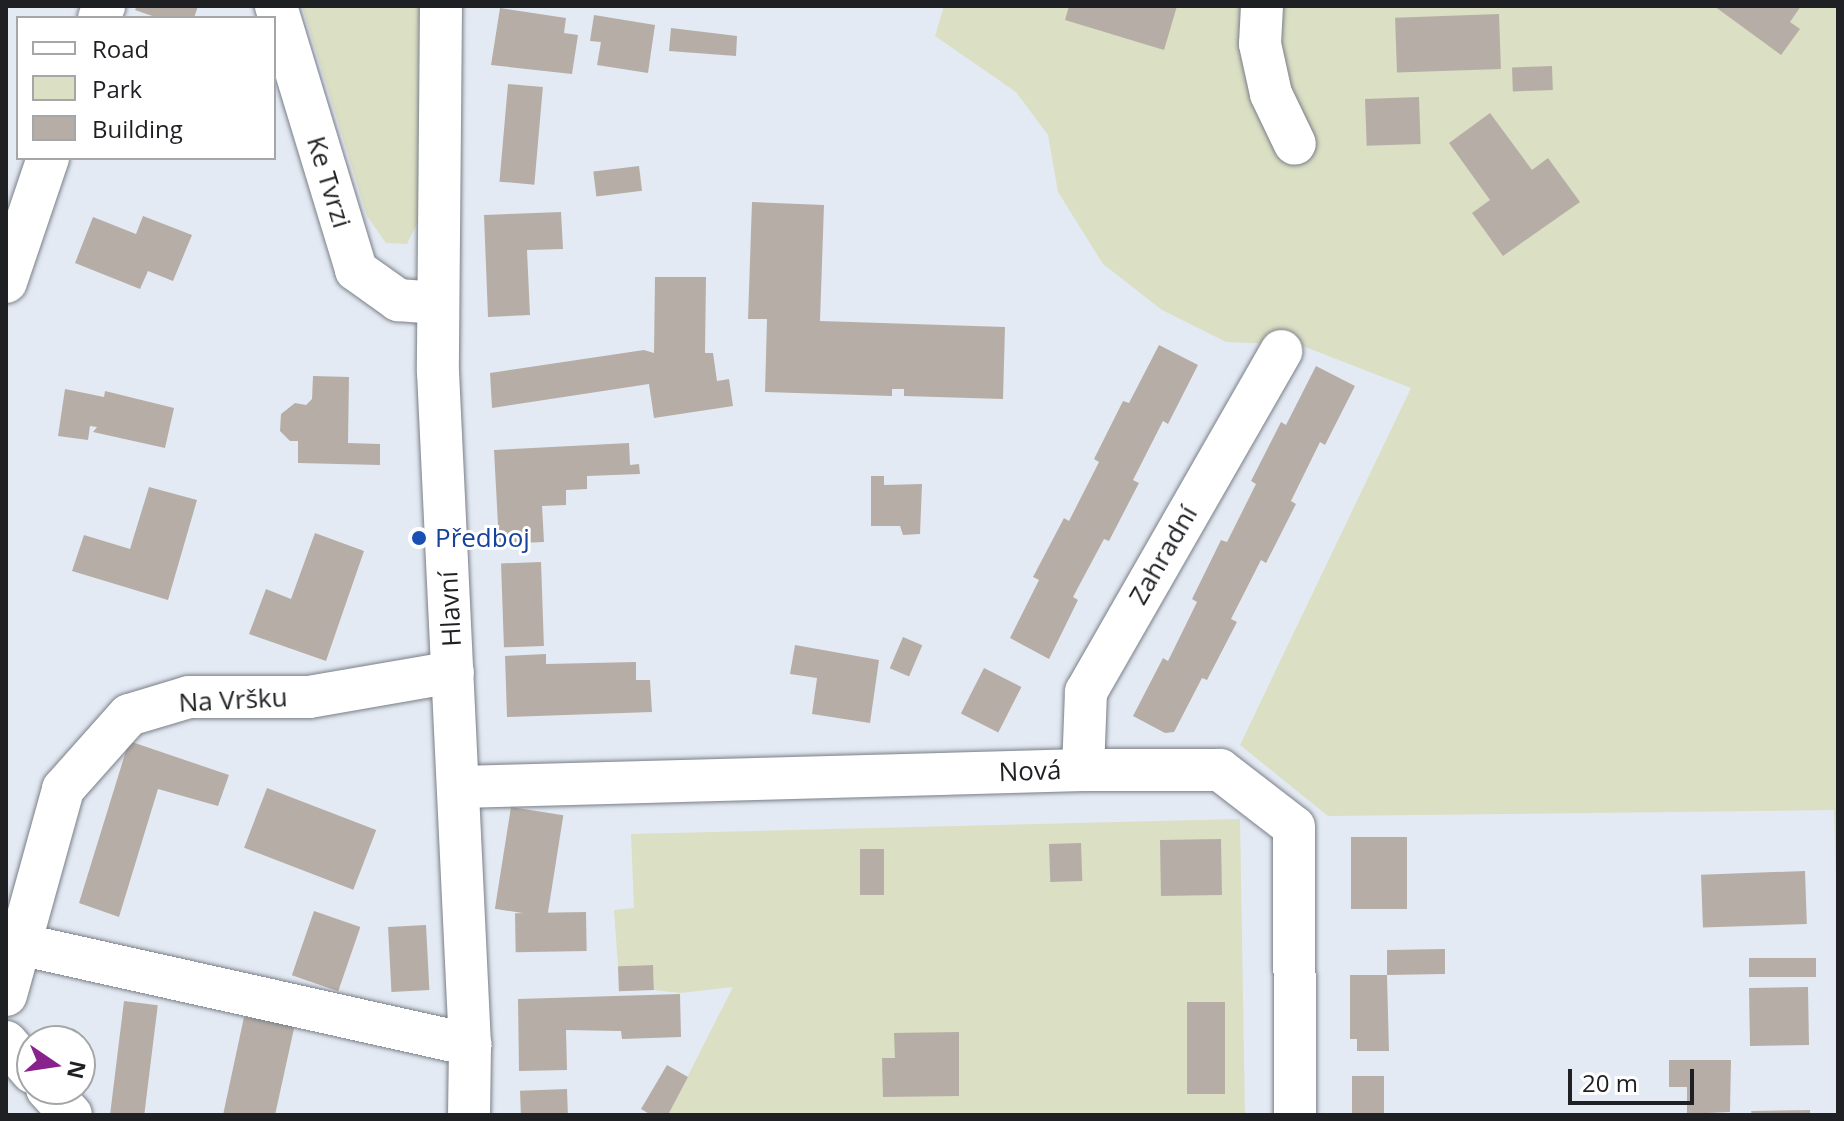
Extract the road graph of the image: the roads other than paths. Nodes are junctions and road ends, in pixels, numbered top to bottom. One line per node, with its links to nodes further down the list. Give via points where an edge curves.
1 (276, 6): 7 (street, Ke Tvrzi, via 356,270 398,300)
2 (441, 6): 7 (street, Hlavní)
3 (1262, 6): 4 (street, via 1260,44 1271,94)
4 (1295, 144)
5 (47, 160): 6 (street)
6 (6, 282)
7 (438, 303): 9 (street, Hlavní)
8 (1281, 351): 10 (street, Zahradní, via 1086,692)
9 (453, 672): 11 (street, Hlavní); 12 (street, Na Vršku, via 309,697 189,697 129,715 63,789)
10 (1083, 770): 11 (street, Nová); 16 (street, Nová, via 1220,770 1294,827)
11 (460, 787): 14 (street, Hlavní)
12 (13, 943): 13 (street, Na Vršku); 14 (street)
13 (6, 995)
14 (470, 1045): 15 (street, Hlavní)
15 (469, 1115)
16 (1295, 1115)

